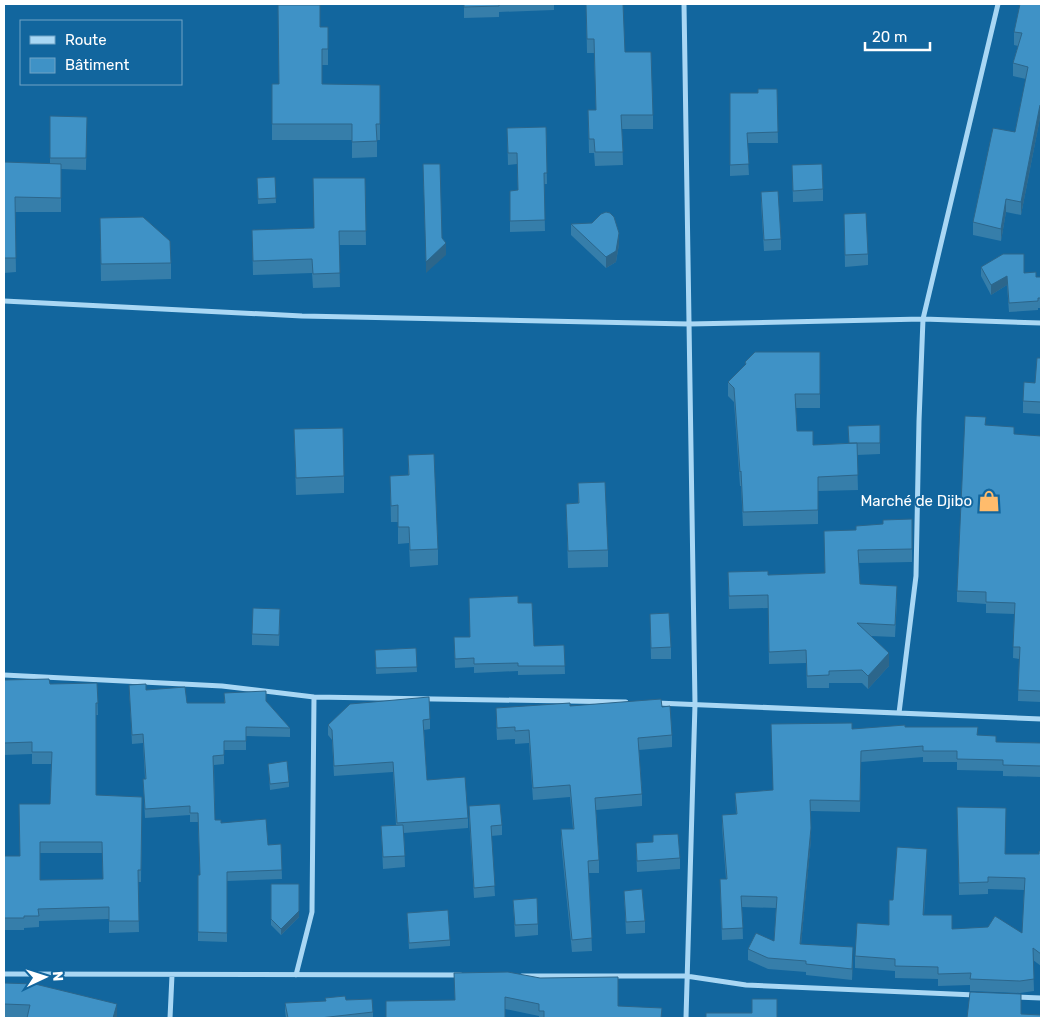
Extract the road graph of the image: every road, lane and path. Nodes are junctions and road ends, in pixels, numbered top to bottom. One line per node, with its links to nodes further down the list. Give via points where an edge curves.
1 (684, 4): 6 (street)
2 (998, 4): 4 (street)
3 (4, 301): 6 (street, via 302,316)
4 (923, 319): 5 (street); 6 (street); 12 (street, via 916,576)
5 (1041, 323)
6 (689, 324): 11 (street)
7 (4, 675): 8 (street, via 222,686)
8 (314, 697): 9 (street); 16 (street, via 312,912)
9 (636, 703)
10 (646, 703): 11 (street)
11 (695, 704): 12 (street); 19 (street)
12 (898, 713): 13 (street)
13 (1041, 719)
14 (4, 974): 15 (street)
15 (172, 975): 16 (street); 23 (street)
16 (296, 975): 17 (street)
17 (472, 975)
18 (511, 976): 19 (street)
19 (686, 976): 20 (street, via 746,985); 24 (street)
20 (978, 995)
21 (1005, 996): 22 (street)
22 (1041, 998)
23 (170, 1018)
24 (686, 1018)

